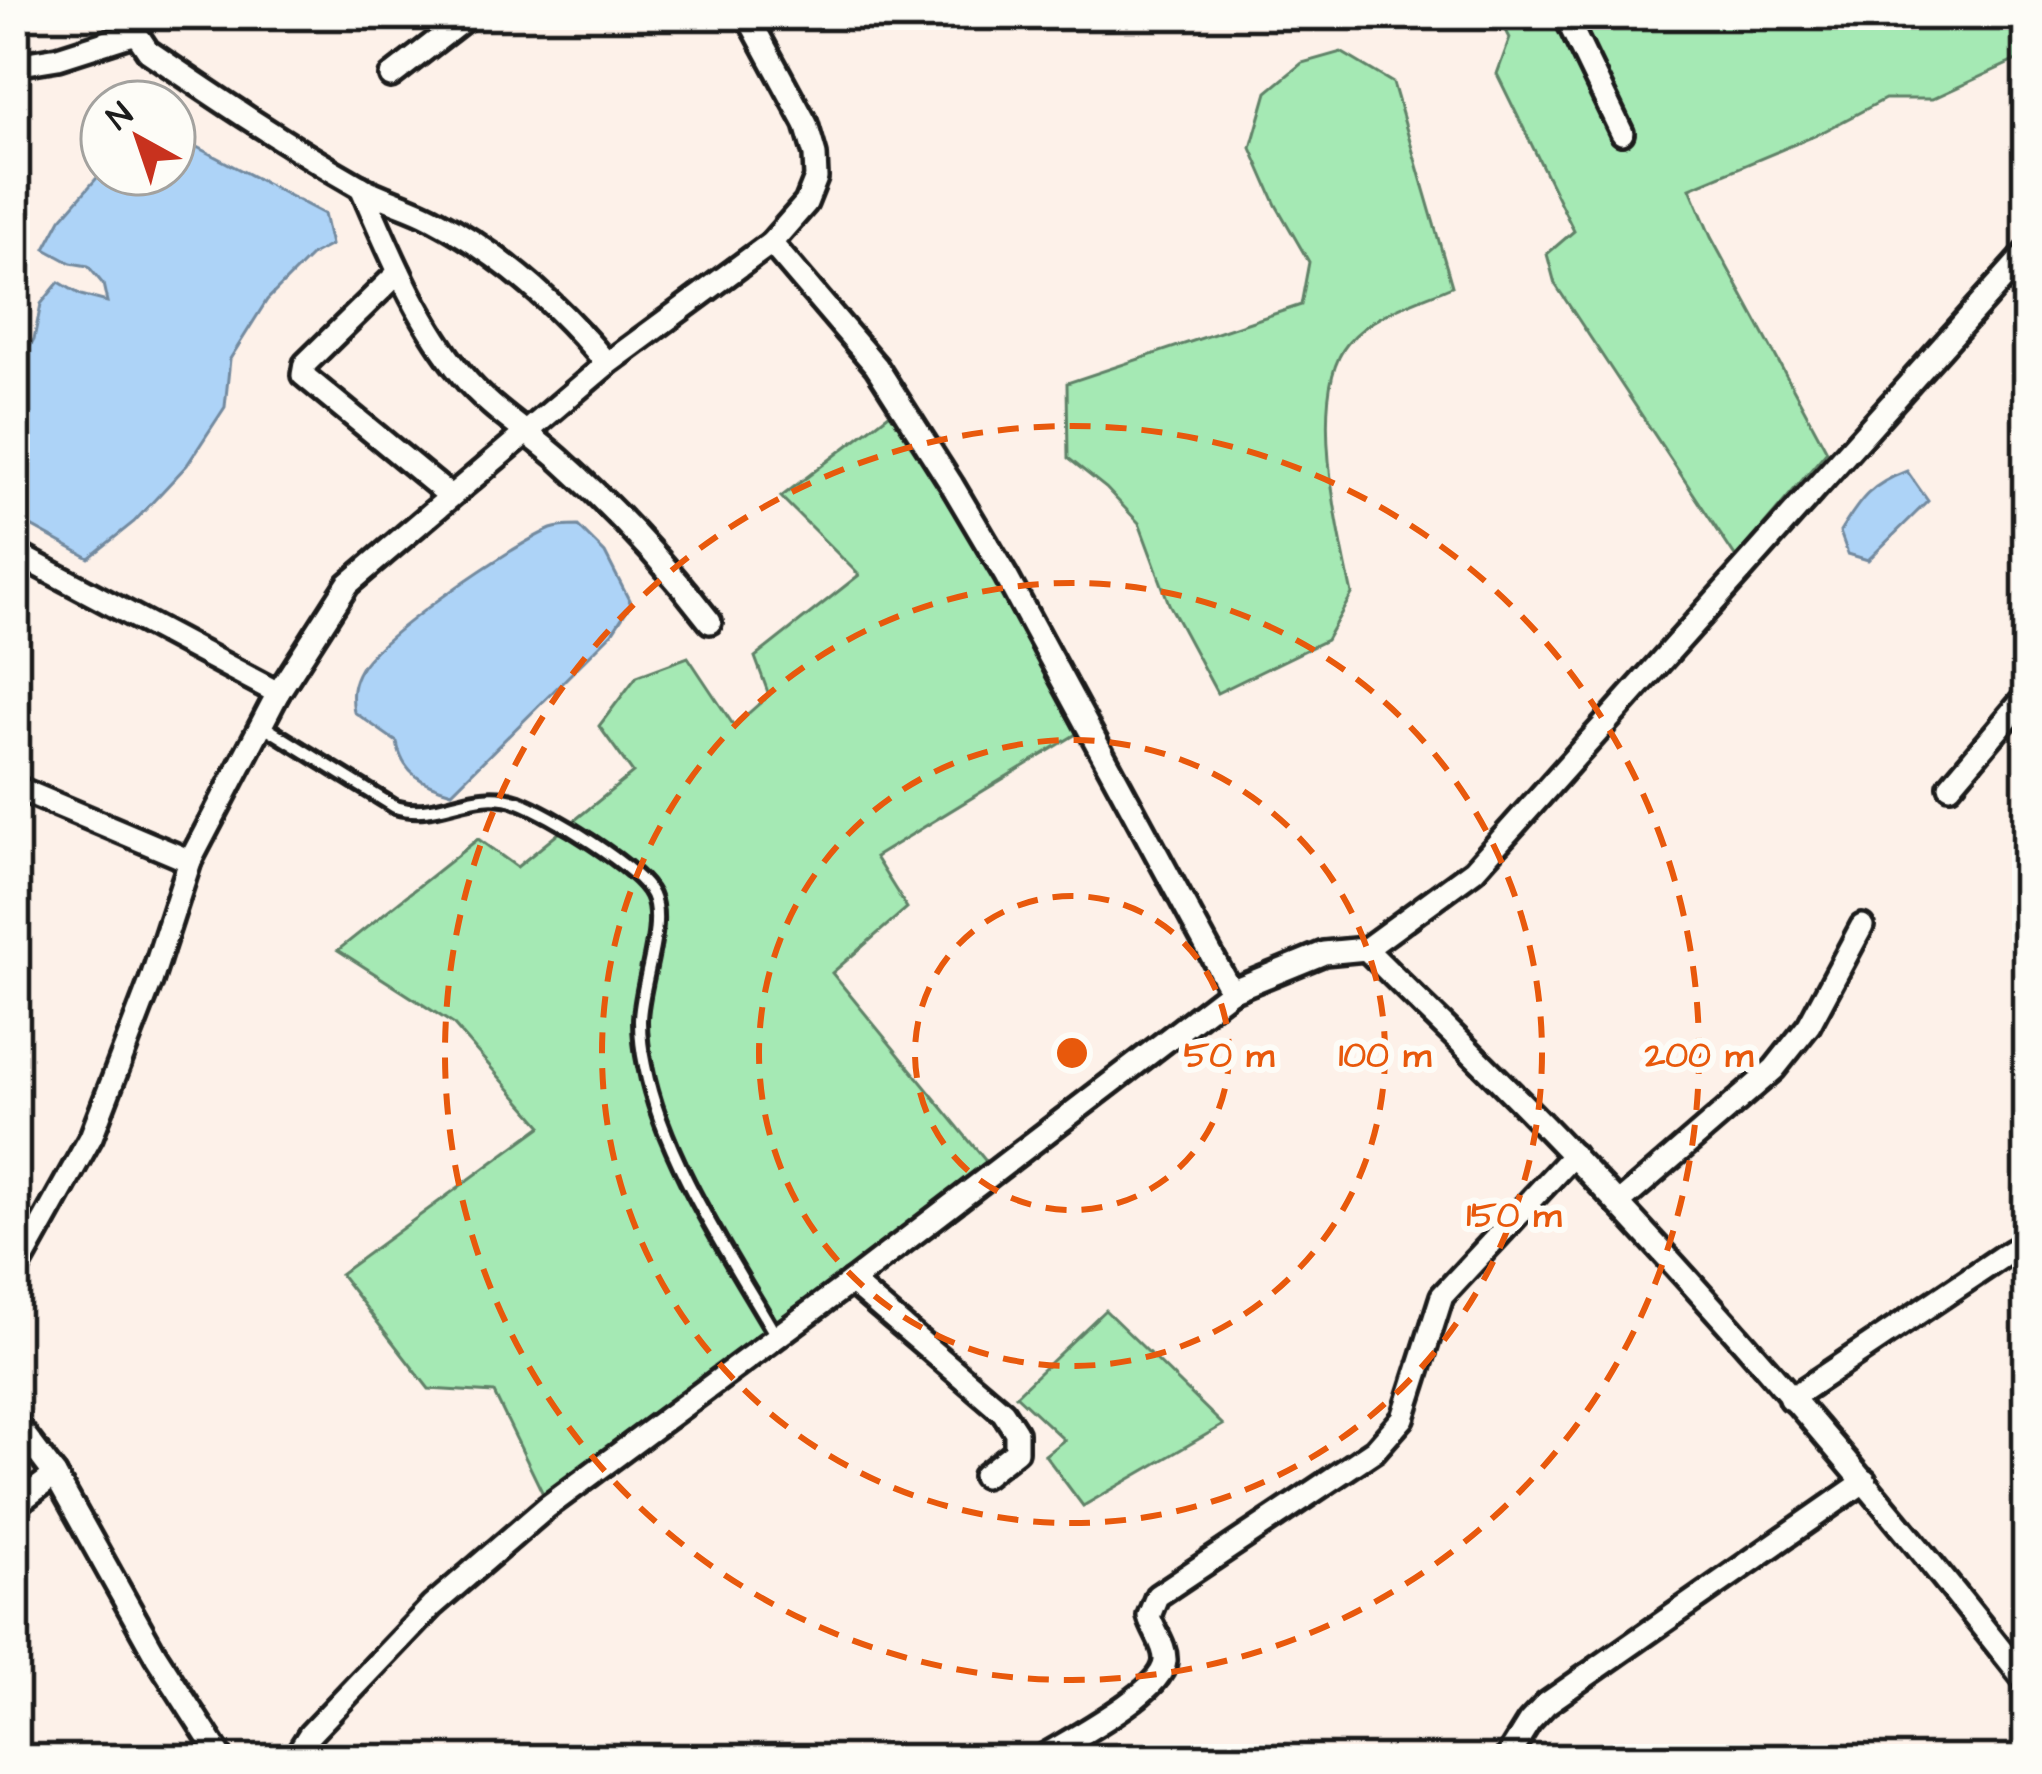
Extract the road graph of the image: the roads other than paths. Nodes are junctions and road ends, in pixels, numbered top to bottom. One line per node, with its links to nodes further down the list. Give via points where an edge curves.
1 (470, 15): 6 (street)
2 (747, 15): 9 (street, via 815,155 806,203)
3 (1565, 15): 7 (street)
4 (138, 24): 5 (street, via 58,58); 8 (street, via 148,51)
5 (15, 65)
6 (391, 76)
7 (1622, 133)
8 (361, 188): 11 (street); 12 (street, via 436,220 536,287)
9 (771, 243): 12 (street); 25 (street, via 877,366 952,484)
10 (2027, 252): 24 (street, via 1474,869)
11 (399, 272): 13 (street, via 461,374); 14 (street, via 304,364 303,374)
12 (607, 364): 13 (street)
13 (528, 431): 14 (street); 16 (street, via 618,511)
14 (450, 496): 17 (street, via 348,584)
15 (15, 553): 17 (street)
16 (710, 622)
17 (278, 693): 19 (street)
18 (2027, 695): 20 (street)
19 (262, 725): 22 (street); 31 (lane, via 395,807 431,812 496,796 522,803 581,835 652,893 640,1019 645,1069 701,1205)
20 (1950, 785)
21 (15, 787): 22 (street)
22 (190, 861): 29 (street, via 91,1137)
23 (1862, 926): 27 (street, via 1809,1025 1774,1069)
24 (1366, 949): 25 (street, via 1324,953); 26 (street)
25 (1231, 991): 30 (street)
26 (1573, 1155): 27 (street); 41 (street, via 1442,1296 1411,1400 1391,1435 1157,1596 1149,1616 1165,1656 1161,1676)
27 (1618, 1204): 32 (street)
28 (2027, 1254): 32 (street, via 2003,1256)
29 (15, 1273)
30 (850, 1282): 31 (street); 35 (street, via 1003,1412 1016,1432 1016,1451)
31 (776, 1336): 40 (street, via 547,1507 432,1606)
32 (1790, 1399): 36 (street)
33 (15, 1422): 34 (street)
34 (55, 1475): 37 (street); 39 (street)
35 (984, 1476)
36 (1864, 1481): 38 (street); 42 (street, via 1546,1704)
37 (15, 1504)
38 (2027, 1683)
39 (222, 1759)
40 (294, 1759)
41 (1039, 1759)
42 (1506, 1759)

